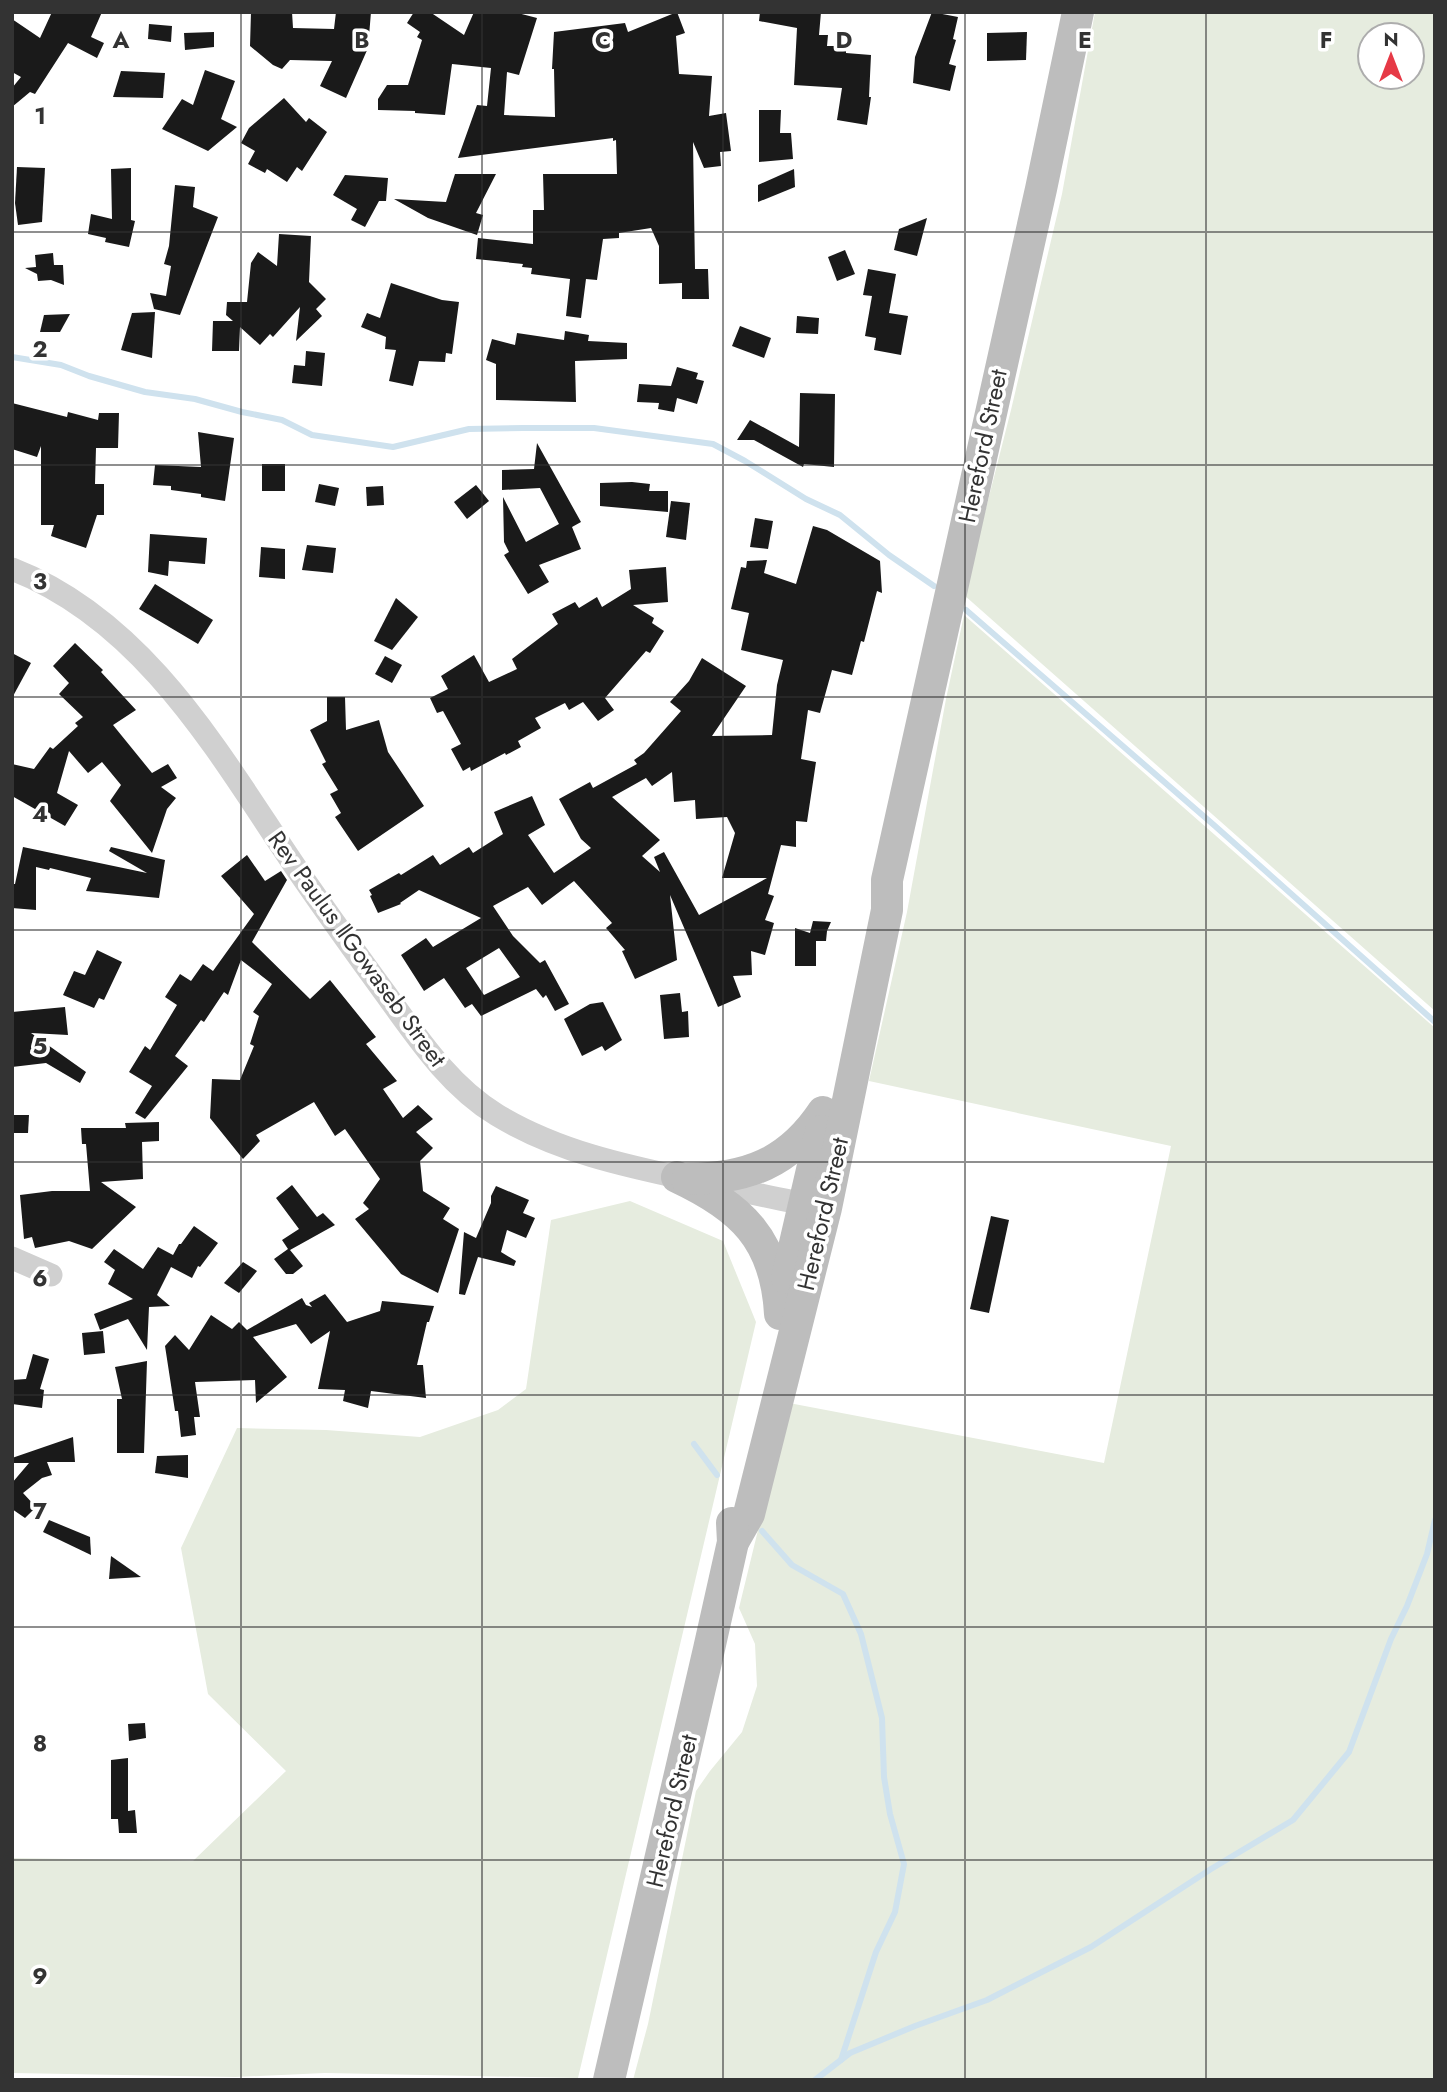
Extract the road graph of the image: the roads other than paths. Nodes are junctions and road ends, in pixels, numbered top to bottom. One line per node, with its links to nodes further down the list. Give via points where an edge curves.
1 (1078, 12): 3 (main road, Hereford Street)
2 (12, 569): 5 (street, Rev Paulus ǁGowaseb Street, via 73,601 119,636 160,677 220,754 320,905 417,1037 470,1096 552,1144)
3 (887, 880): 4 (main road, Hereford Street, via 873,908); 6 (main road, Hereford Street, via 887,910)
4 (828, 1104): 5 (main road, via 800,1140 762,1167 715,1179); 6 (main road, Hereford Street)
5 (682, 1178): 6 (street, Rev Paulus ǁGowaseb Street); 9 (main road, via 734,1209 752,1230 774,1270)
6 (814, 1206): 9 (main road, Hereford Street); 10 (main road, Hereford Street, via 749,1514)
7 (12, 1258): 8 (street)
8 (51, 1275)
9 (780, 1314): 10 (main road, Hereford Street, via 732,1511)
10 (733, 1542): 11 (main road, Hereford Street)
11 (610, 2080)

